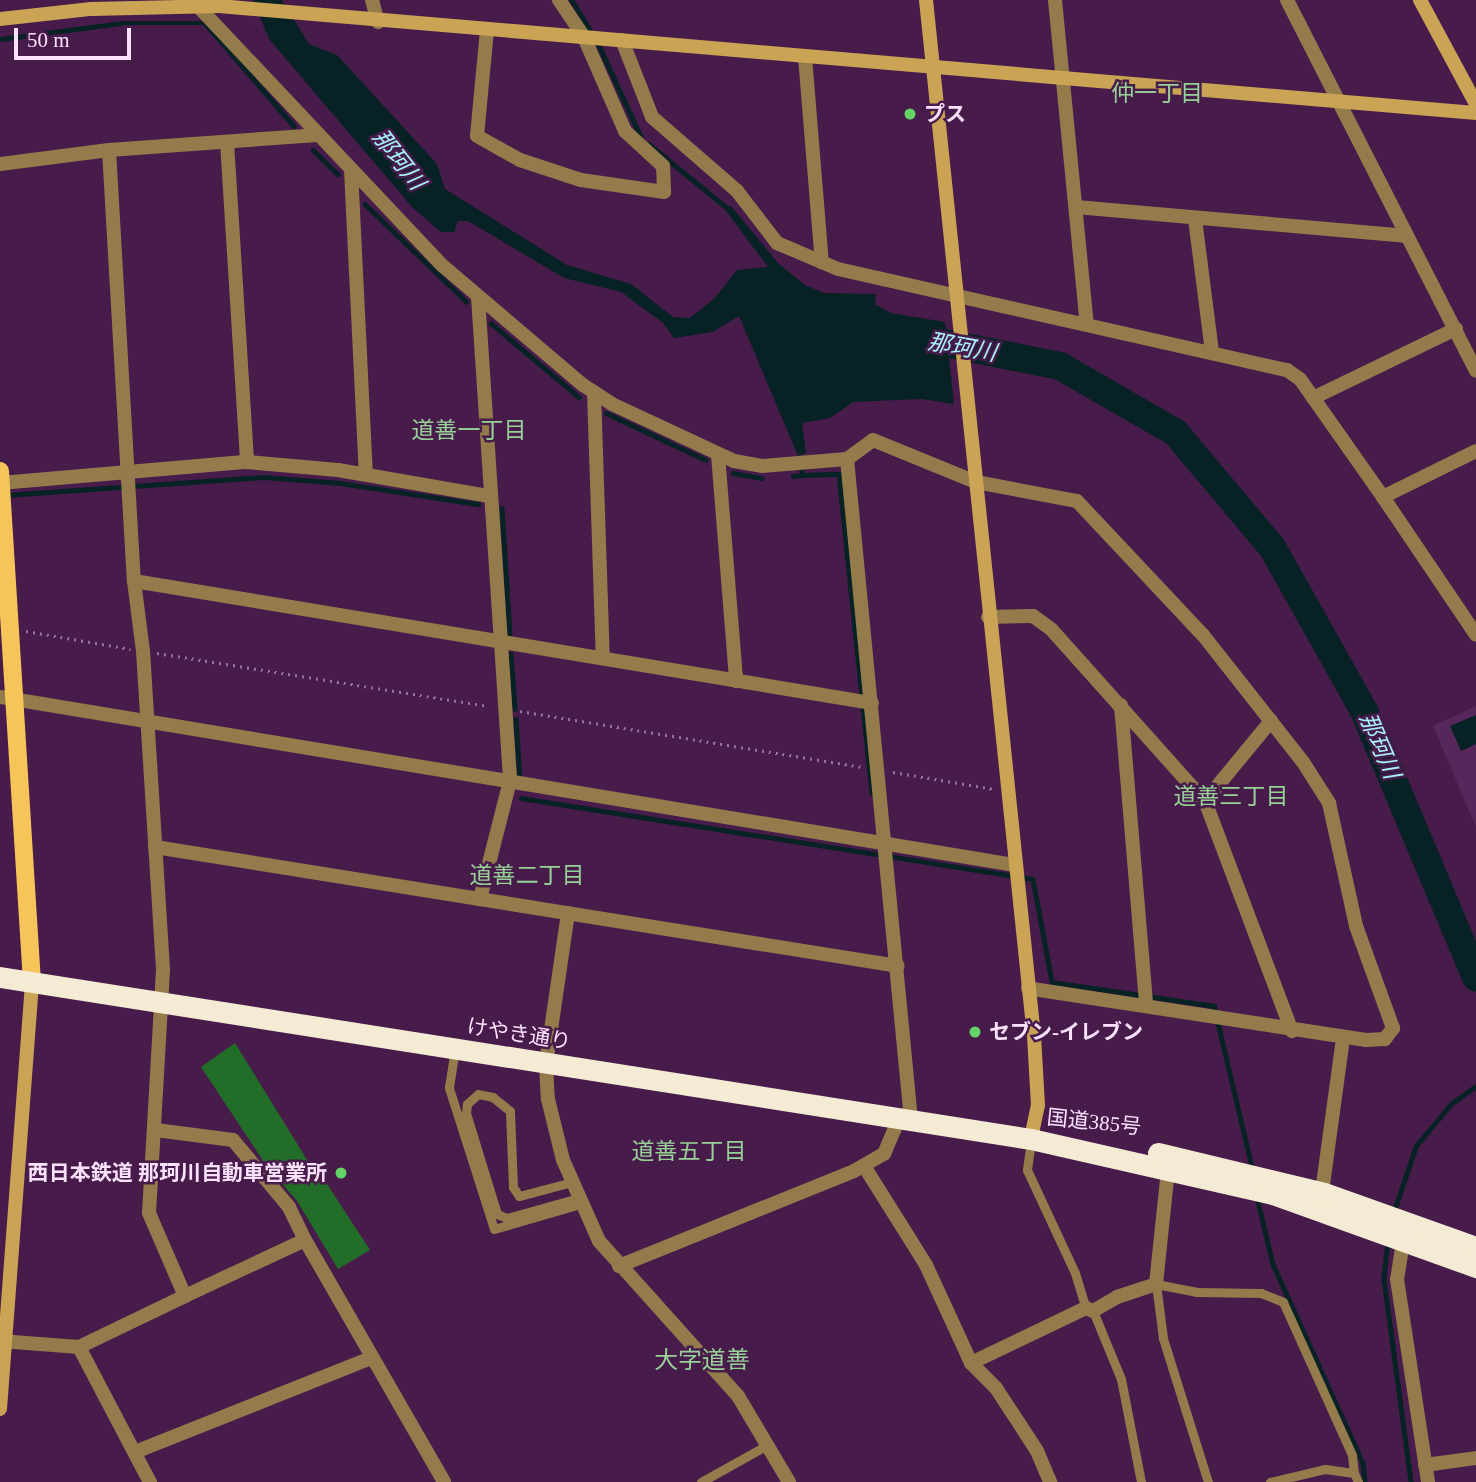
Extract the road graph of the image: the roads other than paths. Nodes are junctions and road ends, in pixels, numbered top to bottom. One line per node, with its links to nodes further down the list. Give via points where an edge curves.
1 (372, 0): 9 (street)
2 (559, 0): 11 (street)
3 (926, 0): 14 (street)
4 (1055, 0): 15 (street)
5 (1287, 0): 16 (street)
6 (1420, 0): 17 (street)
7 (195, 3): 8 (street); 9 (street); 19 (street)
8 (0, 19)
9 (378, 22): 10 (street)
10 (487, 30): 11 (street); 11 (street, via 477,136 520,160 581,180 664,191 663,166 625,131)
11 (584, 37): 12 (street)
12 (622, 40): 13 (street); 27 (street, via 652,117 737,191 777,243)
13 (805, 57): 14 (street); 27 (street)
14 (933, 67): 15 (street); 29 (street)
15 (1062, 77): 16 (street); 24 (street)
16 (1338, 98): 18 (street); 26 (street)
17 (1476, 104)
18 (1476, 113)
19 (316, 135): 20 (street); 23 (street)
20 (227, 142): 21 (street); 39 (street)
21 (108, 150): 22 (street); 41 (street)
22 (0, 164)
23 (351, 170): 28 (street); 42 (street)
24 (1076, 207): 25 (street); 30 (street)
25 (1195, 219): 26 (street); 32 (street)
26 (1405, 236): 31 (street)
27 (822, 262): 29 (street)
28 (478, 297): 34 (street); 45 (street)
29 (957, 299): 30 (street); 43 (street)
30 (1087, 324): 32 (street)
31 (1455, 329): 33 (street); 35 (street)
32 (1212, 351): 35 (street, via 1287,370)
33 (1476, 371)
34 (594, 392): 37 (street); 51 (street)
35 (1313, 398): 46 (street)
36 (1476, 451): 46 (street)
37 (718, 454): 38 (street, via 762,466); 52 (street)
38 (847, 459): 43 (street, via 873,440); 54 (street)
39 (247, 463): 41 (street); 42 (street)
40 (0, 471): 44 (main road)
41 (127, 475): 44 (street); 47 (street)
42 (366, 475): 45 (street)
43 (975, 477): 48 (street); 56 (street, via 1077,501 1154,579)
44 (0, 483): 53 (main road, via 10,629)
45 (488, 495): 50 (street)
46 (1383, 497): 49 (street)
47 (134, 581): 50 (street); 57 (street)
48 (988, 617): 55 (street, via 1033,617 1051,629); 62 (street)
49 (1476, 635)
50 (499, 640): 51 (street); 58 (street)
51 (604, 657): 52 (street)
52 (736, 681): 54 (street)
53 (7, 698): 57 (street); 67 (main road)
54 (872, 704): 60 (street)
55 (1121, 705): 59 (street); 70 (street)
56 (1271, 721): 59 (street); 72 (street, via 1329,803 1356,926 1393,1028 1385,1040)
57 (148, 724): 58 (street); 61 (street)
58 (510, 781): 60 (street); 63 (street)
59 (1205, 801): 71 (street)
60 (887, 844): 62 (street); 65 (street)
61 (155, 848): 63 (street); 69 (street, via 163,970)
62 (1014, 865): 68 (street)
63 (480, 899): 64 (street)
64 (568, 913): 65 (street); 74 (street)
65 (898, 966): 77 (street)
66 (0, 977): 67 (highway, けやき通り)
67 (32, 983): 69 (highway, けやき通り); 94 (street)
68 (1028, 988): 70 (street); 80 (street, via 1038,1105)
69 (160, 1002): 73 (highway, けやき通り); 78 (street)
70 (1146, 1006): 71 (street)
71 (1292, 1031): 72 (street)
72 (1343, 1038): 84 (street)
73 (455, 1048): 74 (highway, けやき通り); 75 (lane)
74 (546, 1064): 77 (highway, けやき通り); 83 (street, via 548,1099)
75 (449, 1088): 76 (lane); 79 (lane)
76 (466, 1109): 79 (lane); 83 (lane, via 478,1094 493,1097 510,1111 513,1187 519,1196); 85 (lane, via 497,1214 507,1218)
77 (905, 1119): 80 (highway, けやき通り); 81 (street, via 884,1154)
78 (156, 1130): 86 (street, via 233,1140 289,1207); 92 (street, via 149,1213)
79 (464, 1135): 85 (lane, via 494,1229)
80 (1031, 1139): 82 (highway, 国道385号); 84 (highway, 国道385号, via 1169,1154); 93 (lane, via 1027,1170)
81 (864, 1166): 89 (street); 97 (street, via 926,1265)
82 (1168, 1169): 84 (highway, 国道385号); 91 (street)
83 (572, 1181): 85 (street)
84 (1320, 1200): 87 (highway, 国道385号); 88 (highway, 国道385号)
85 (579, 1201): 89 (street, via 599,1241)
86 (305, 1240): 92 (street); 96 (street)
87 (1403, 1242): 90 (highway, 国道385号); 102 (street, via 1397,1279)
88 (1476, 1247)
89 (619, 1266): 99 (street, via 738,1396)
90 (1476, 1267)
91 (1156, 1283): 93 (street); 103 (lane, via 1198,1292 1261,1293 1283,1302 1352,1455); 110 (lane, via 1163,1338)
92 (185, 1296): 95 (street)
93 (1090, 1310): 97 (street); 109 (lane, via 1121,1379)
94 (3, 1341): 95 (street); 98 (street)
95 (79, 1347): 100 (street)
96 (371, 1358): 100 (street); 105 (street)
97 (971, 1363): 108 (street, via 996,1388 1037,1451)
98 (0, 1409)
99 (768, 1444): 106 (lane); 107 (street)
100 (135, 1452): 104 (street)
101 (1476, 1458): 102 (street)
102 (1425, 1465): 112 (street)
103 (1356, 1477): 111 (lane, via 1315,1470)
104 (149, 1482)
105 (444, 1482)
106 (701, 1482)
107 (789, 1482)
108 (1050, 1482)
109 (1141, 1482)
110 (1208, 1482)
111 (1270, 1482)
112 (1428, 1482)

